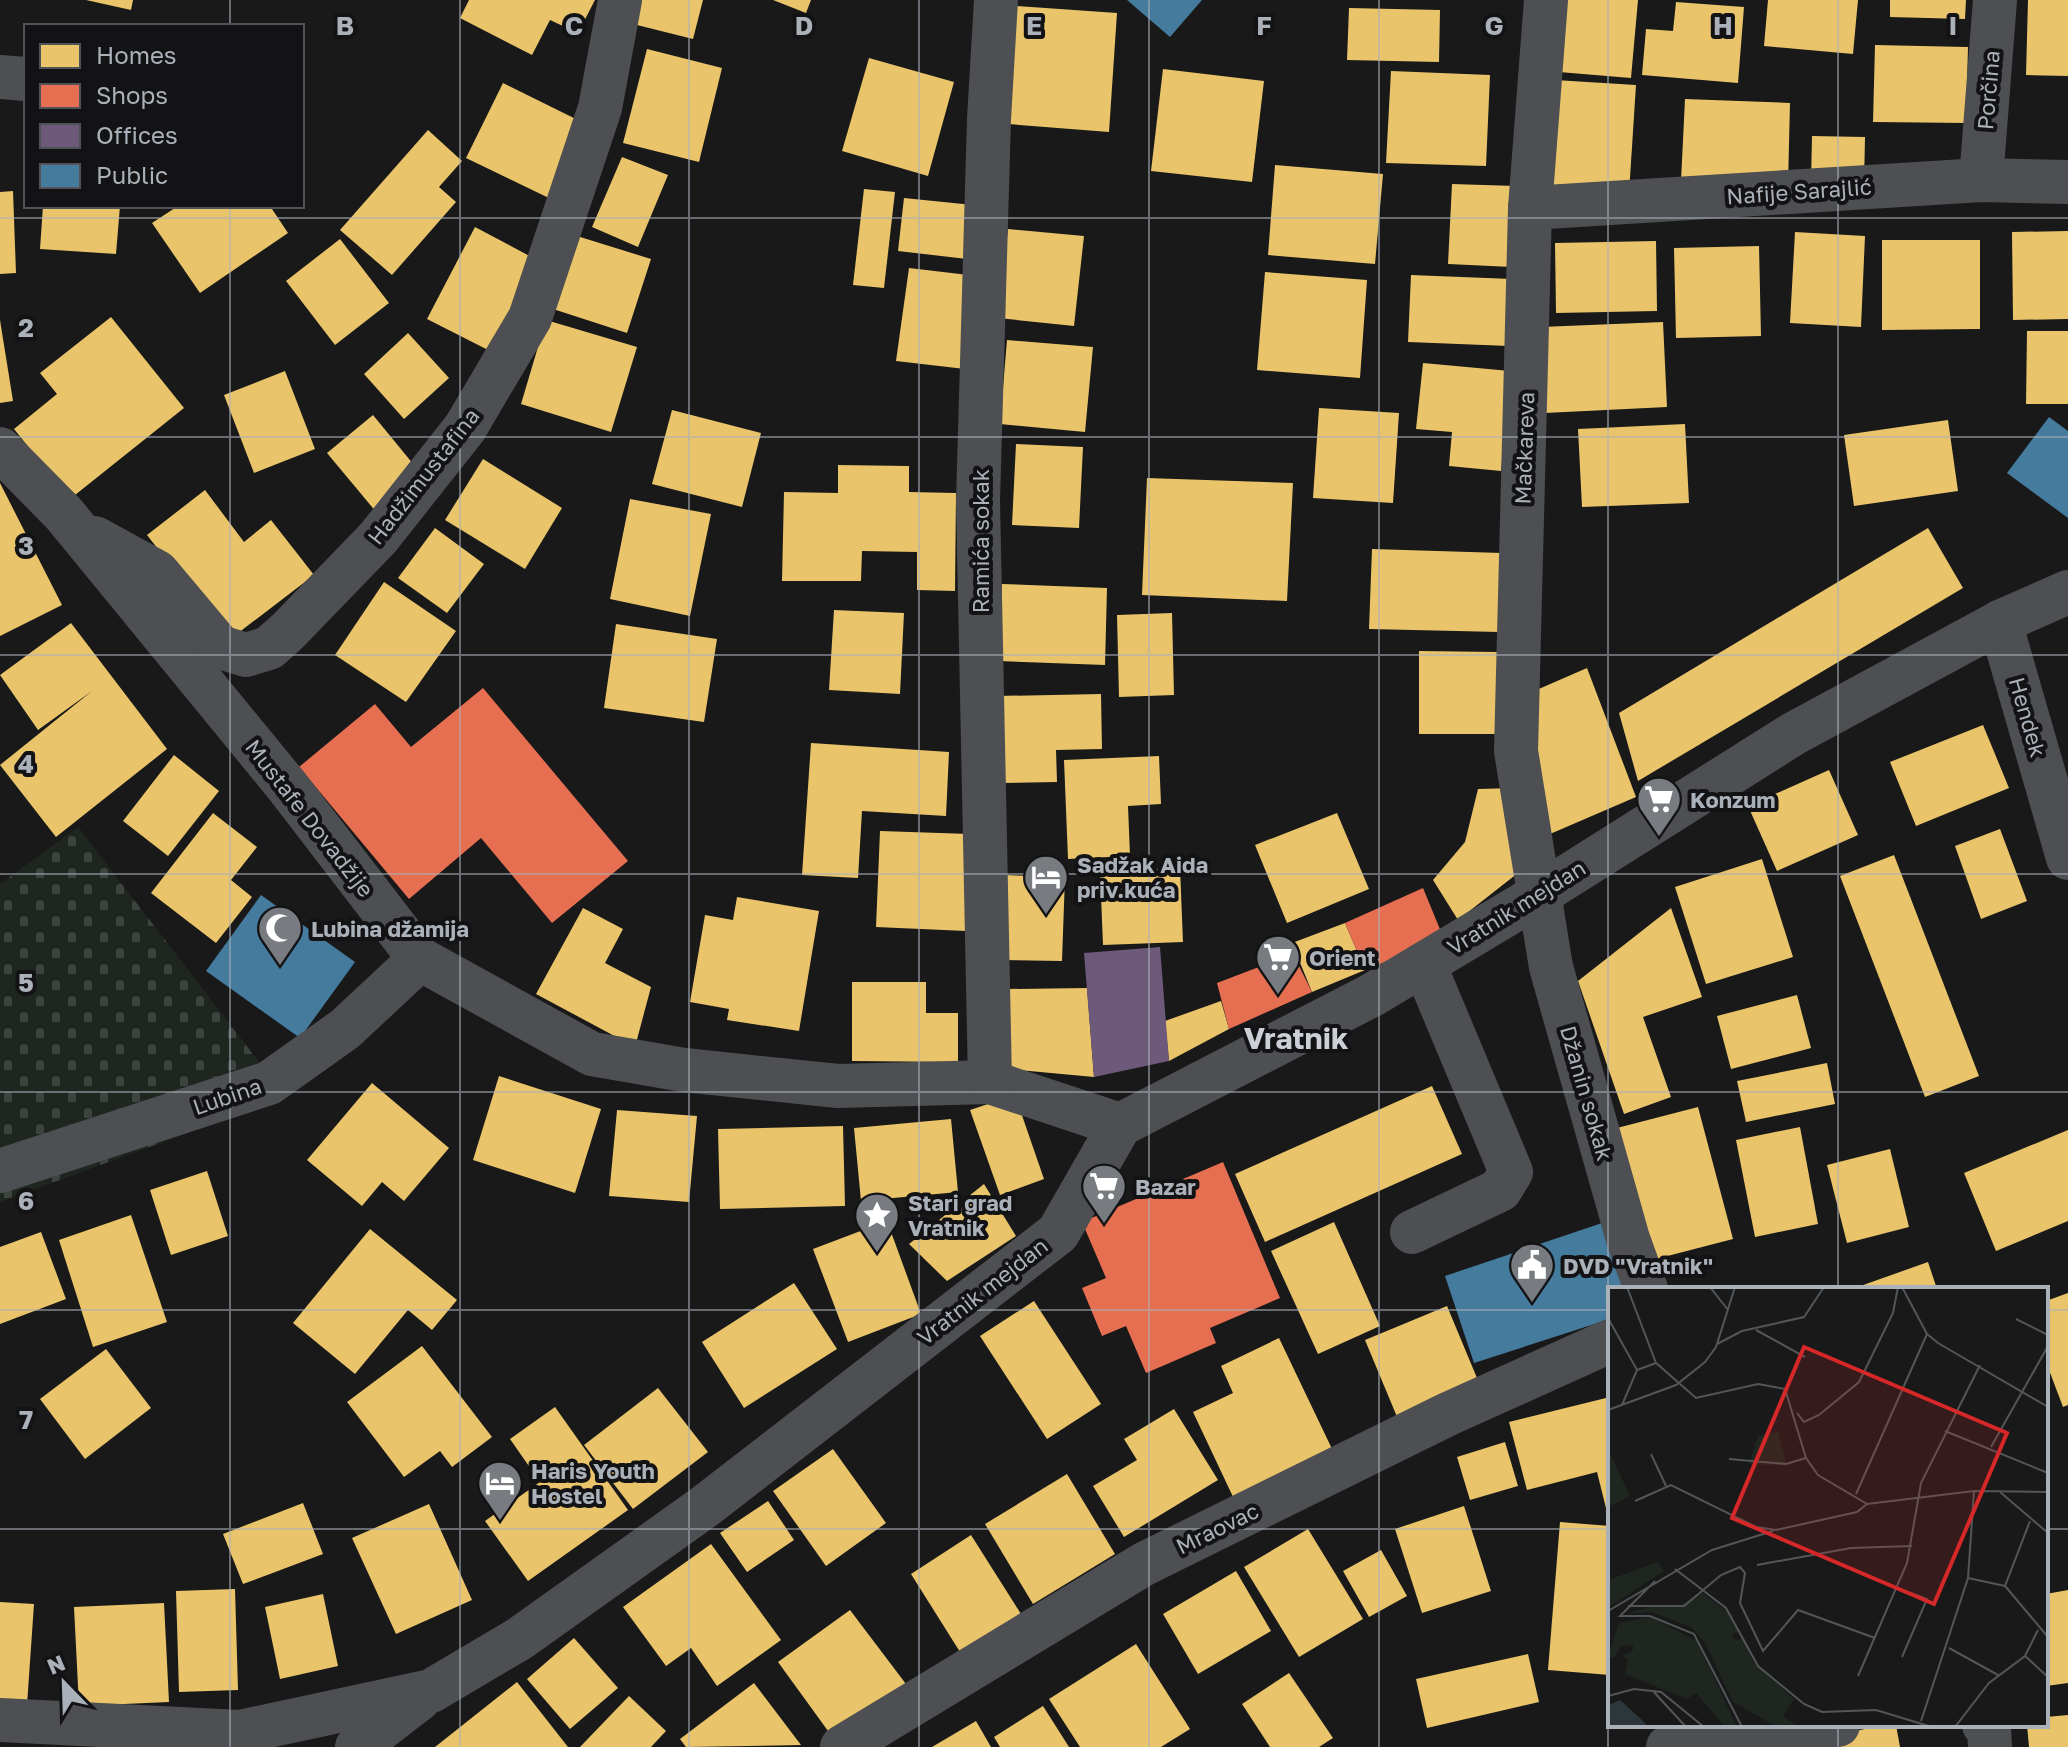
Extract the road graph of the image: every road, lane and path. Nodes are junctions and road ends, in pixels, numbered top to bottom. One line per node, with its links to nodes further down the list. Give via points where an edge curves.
1 (620, 0): 11 (street, Hadžimustafina, via 600,108 530,318 465,428 378,538 288,631 269,648 246,655 220,647 157,572)
2 (996, 0): 18 (street, Ramića sokak, via 978,501)
3 (1546, 0): 9 (street, Mačkareva)
4 (1995, 0): 7 (street, Porčina)
5 (0, 77): 6 (street)
6 (24, 79)
7 (1981, 180): 8 (street, Nafije Sarajlić); 9 (street, Nafije Sarajlić)
8 (2068, 182)
9 (1530, 208): 15 (street, Mačkareva, via 1516,751)
10 (0, 449): 11 (street, Mustafe Dovadžije)
11 (75, 528): 16 (street, Mustafe Dovadžije, via 287,786)
12 (2068, 592): 13 (street, Vratnik mejdan)
13 (2000, 622): 14 (street, Hendek); 15 (street, Vratnik mejdan, via 1793,734)
14 (2068, 858)
15 (1537, 894): 17 (street, Vratnik mejdan); 22 (street, Džanin sokak, via 1551,967)
16 (420, 959): 18 (street, Mustafe Dovadžije, via 592,1054 838,1086); 20 (street, Lubina, via 345,1029 269,1083)
17 (1424, 964): 19 (street, Vratnik mejdan); 21 (street, via 1511,1172 1500,1190)
18 (990, 1082): 19 (street, Mustafe Dovadžije)
19 (1120, 1125): 24 (street, Vratnik mejdan, via 1058,1233 704,1507 519,1639)
20 (0, 1171)
21 (1412, 1232)
22 (1645, 1287)
23 (1608, 1342): 30 (street, Mraovac, via 1448,1414 1144,1564)
24 (431, 1691): 25 (street, Vratnik mejdan, via 240,1732); 29 (street)
25 (0, 1720)
26 (1667, 1727): 31 (street)
27 (1823, 1727): 31 (street)
28 (1986, 1727): 32 (street)
29 (357, 1747)
30 (842, 1747)
31 (1668, 1747)
32 (1990, 1747)

